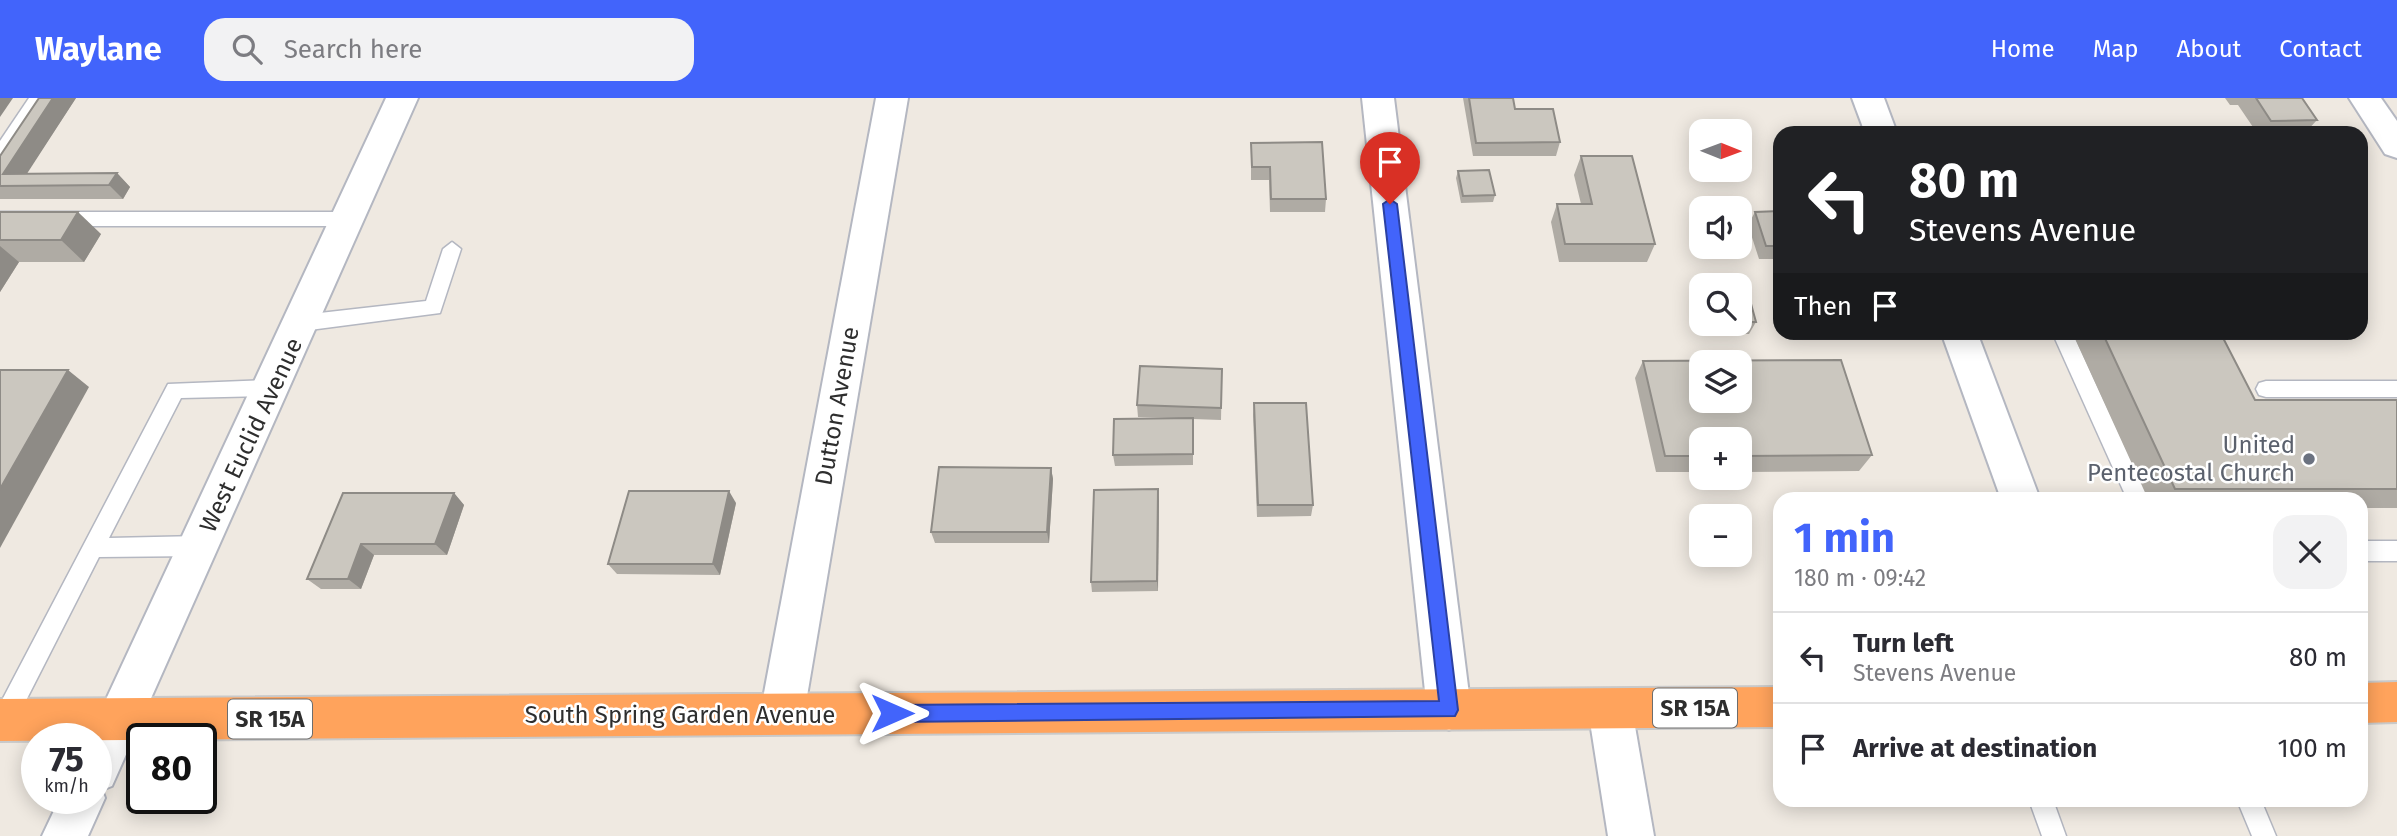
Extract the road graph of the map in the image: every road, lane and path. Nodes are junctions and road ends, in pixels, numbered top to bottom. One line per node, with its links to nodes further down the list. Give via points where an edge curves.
1 (38, 98): 9 (lane)
2 (402, 98): 11 (street, West Euclid Avenue)
3 (892, 98): 30 (street, Dutton Avenue)
4 (1378, 98): 29 (street)
5 (1868, 98): 7 (street)
6 (2365, 98): 8 (street)
7 (1878, 126)
8 (2397, 146)
9 (1, 153)
10 (0, 219): 11 (lane)
11 (349, 219): 13 (street, West Euclid Avenue)
12 (452, 249): 13 (lane, via 433,308)
13 (302, 323): 16 (street, West Euclid Avenue)
14 (1962, 340): 19 (street)
15 (2066, 340): 20 (lane)
16 (272, 388): 21 (street, West Euclid Avenue); 22 (lane, via 175,390)
17 (2266, 389): 18 (lane)
18 (2397, 389)
19 (2018, 492)
20 (2135, 492)
21 (200, 546): 22 (lane); 32 (street, West Euclid Avenue)
22 (93, 548): 31 (lane)
23 (2368, 551): 24 (lane)
24 (2397, 551)
25 (2397, 702): 26 (highway)
26 (2368, 703)
27 (1773, 707): 28 (highway, South Spring Garden Avenue / SR 15A)
28 (1610, 709): 29 (highway, South Spring Garden Avenue / SR 15A); 38 (street)
29 (1449, 710): 30 (highway, South Spring Garden Avenue / SR 15A)
30 (782, 714): 32 (highway, South Spring Garden Avenue / SR 15A)
31 (2, 720): 32 (highway, South Spring Garden Avenue / SR 15A)
32 (121, 720): 33 (street, West Euclid Avenue)
33 (112, 738)
34 (2044, 807): 39 (lane)
35 (2252, 807): 40 (lane)
36 (75, 814): 37 (street)
37 (65, 836)
38 (1632, 836)
39 (2054, 836)
40 (2264, 836)

